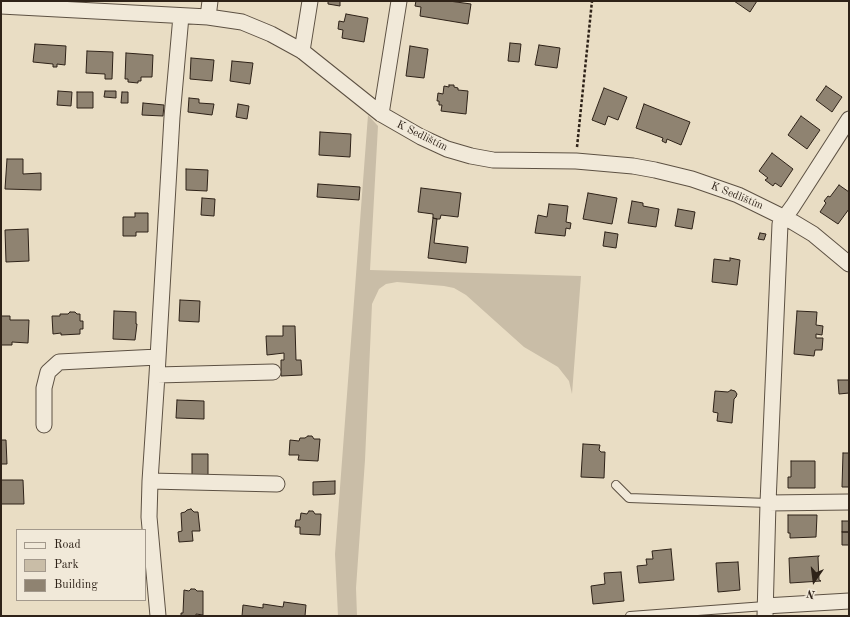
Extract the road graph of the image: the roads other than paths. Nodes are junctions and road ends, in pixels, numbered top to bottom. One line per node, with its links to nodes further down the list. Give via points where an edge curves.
1 (210, 1): 6 (street)
2 (310, 1): 7 (street)
3 (399, 1): 8 (street)
4 (1, 6): 5 (street, K Sedlištím)
5 (181, 16): 6 (street, K Sedlištím); 12 (street, via 172,117)
6 (208, 17): 7 (street, K Sedlištím, via 229,19 253,26)
7 (302, 51): 8 (street, K Sedlištím)
8 (381, 114): 10 (street, K Sedlištím, via 435,144 458,153 498,160 576,161 633,166 712,186 738,195)
9 (849, 119): 10 (street)
10 (784, 217): 11 (street, K Sedlištím, via 813,234); 19 (street, via 780,224)
11 (849, 264)
12 (158, 357): 14 (street); 15 (street, via 59,362 48,372 44,388)
13 (273, 372): 14 (street)
14 (157, 375): 16 (street)
15 (44, 425)
16 (150, 481): 17 (street); 23 (street, via 149,517)
17 (277, 484)
18 (616, 485): 19 (lane, via 629,498)
19 (768, 502): 20 (street); 22 (street)
20 (849, 502)
21 (849, 601): 22 (street)
22 (765, 611): 24 (lane)
23 (158, 616)
24 (630, 616)

